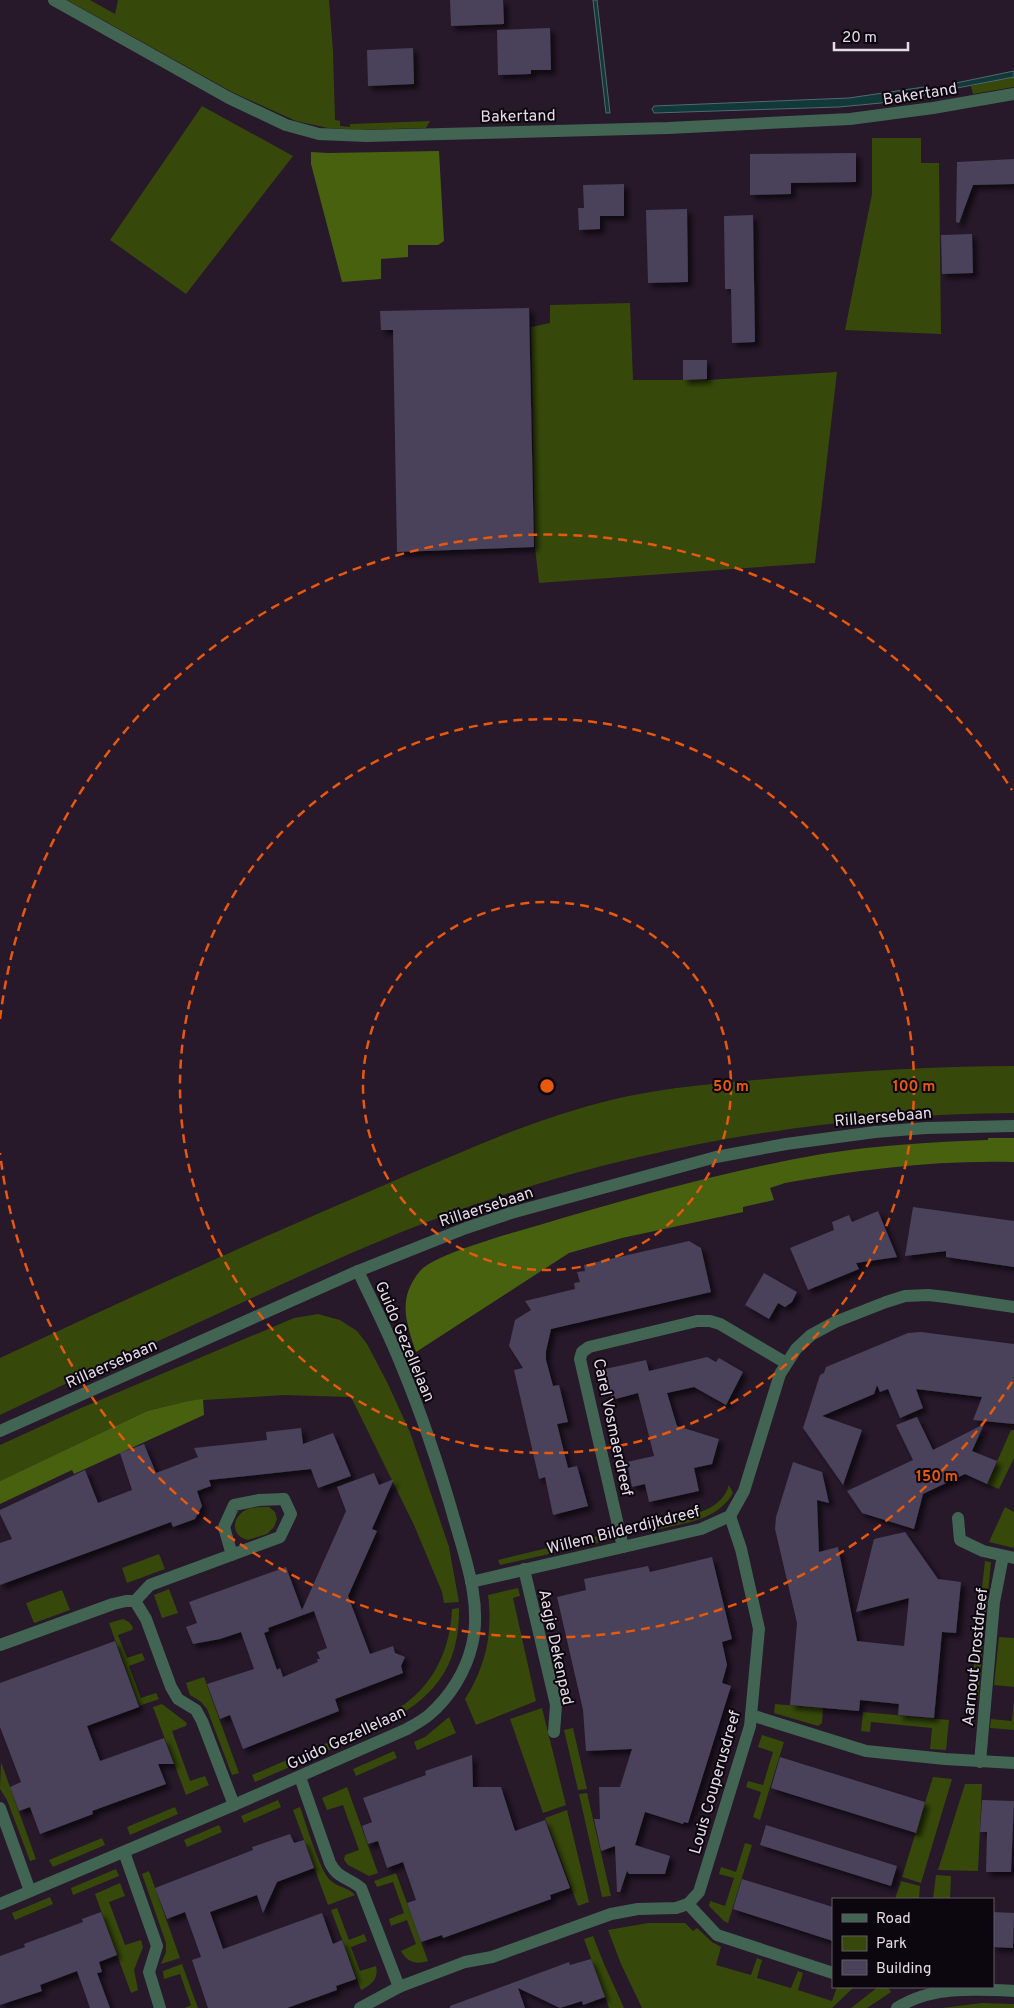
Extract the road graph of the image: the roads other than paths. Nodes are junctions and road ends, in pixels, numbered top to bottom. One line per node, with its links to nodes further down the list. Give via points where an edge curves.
1 (54, 0): 2 (street, Bakertand, via 229,98 286,125 320,134 366,136 656,128 850,119)
2 (1014, 94)
3 (1014, 1126): 4 (street, Rillaersebaan, via 875,1132 716,1157 502,1216)
4 (358, 1270): 7 (street, Rillaersebaan); 14 (street, Guido Gezellelaan, via 402,1366 425,1426)
5 (1014, 1307): 6 (street, via 946,1297 905,1296 822,1328 796,1349)
6 (786, 1363): 8 (street, via 744,1490); 10 (street, Carel Vosmaerdreef, via 710,1321 697,1321 588,1347 582,1352 580,1359)
7 (0, 1431)
8 (730, 1516): 10 (street, Willem Bilderdijkdreef, via 701,1528); 17 (street, Louis Couperusdreef, via 758,1621)
9 (958, 1518): 12 (street, Aarnout Drostdreef, via 960,1540 983,1551)
10 (623, 1546): 13 (street, Willem Bilderdijkdreef)
11 (232, 1555): 11 (street, via 224,1527 234,1505 284,1499 291,1514 280,1537); 15 (street, via 150,1585)
12 (1009, 1557): 19 (street, Aarnout Drostdreef, via 994,1602)
13 (524, 1569): 14 (street, Willem Bilderdijkdreef); 18 (street, Aagje Dekenpad, via 556,1705)
14 (471, 1582): 21 (street, Guido Gezellelaan, via 475,1615 472,1644 462,1673 429,1715 407,1729)
15 (135, 1601): 16 (street, via 113,1604); 22 (street, via 146,1619 171,1687 178,1699 196,1710 202,1721)
16 (0, 1645)
17 (751, 1715): 19 (street, via 866,1750); 27 (street, Louis Couperusdreef, via 699,1892)
18 (554, 1732)
19 (980, 1762): 20 (street)
20 (1014, 1763)
21 (300, 1777): 22 (street, Guido Gezellelaan); 29 (street, via 330,1863 341,1877 361,1888)
22 (234, 1805): 24 (street, Guido Gezellelaan)
23 (0, 1808): 25 (street)
24 (124, 1852): 25 (street, Guido Gezellelaan); 31 (street, via 157,1946 149,1972)
25 (30, 1891): 26 (street, Guido Gezellelaan)
26 (0, 1904)
27 (688, 1904): 28 (street, via 717,1935); 29 (street, via 611,1914)
28 (832, 1973)
29 (399, 1987): 32 (street)
30 (1014, 1991): 33 (street, via 939,1993 909,2000)
31 (160, 2008)
32 (360, 2008)
33 (897, 2008)

